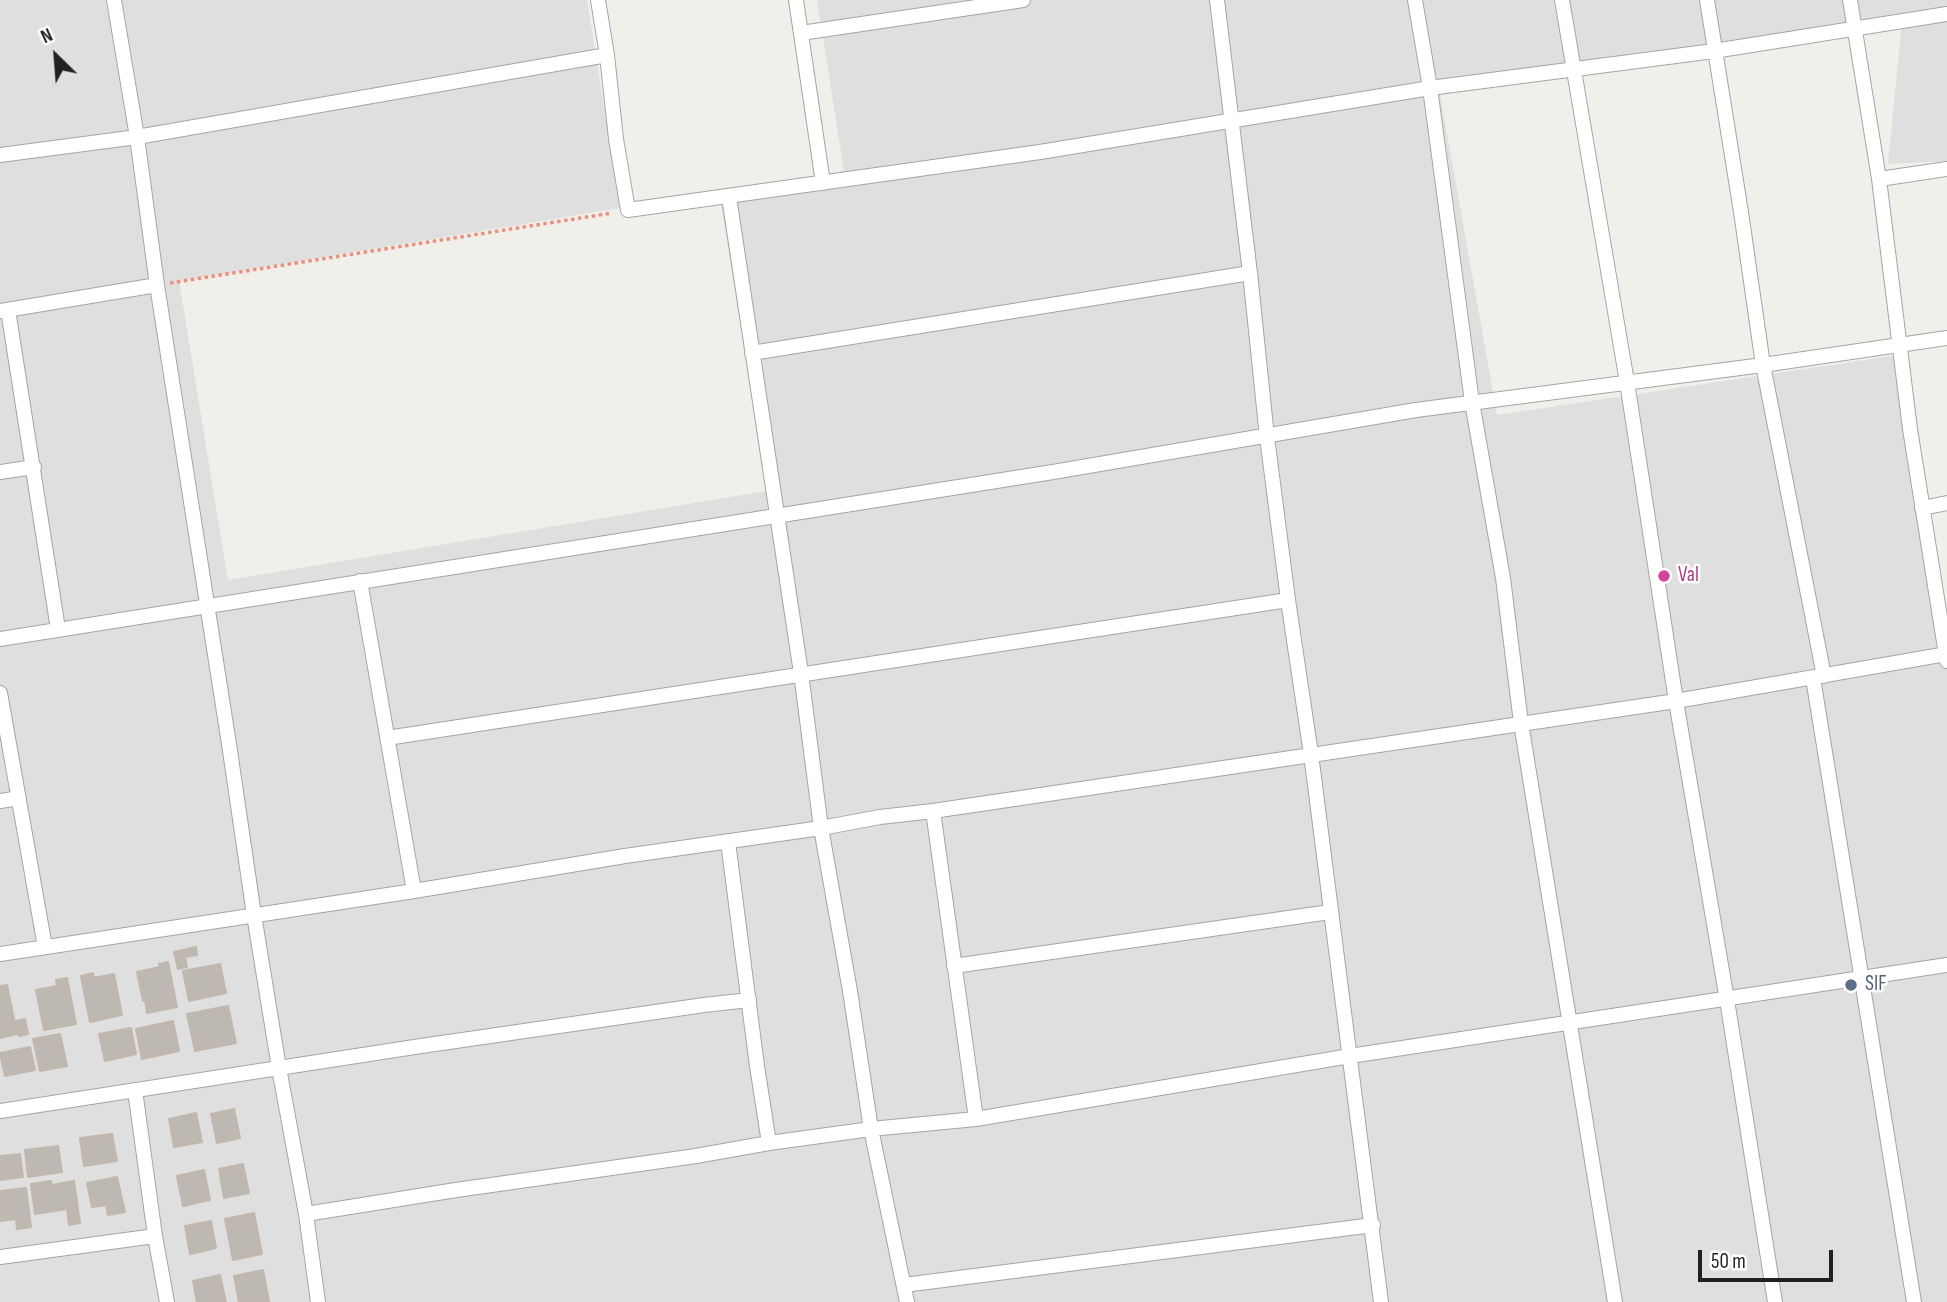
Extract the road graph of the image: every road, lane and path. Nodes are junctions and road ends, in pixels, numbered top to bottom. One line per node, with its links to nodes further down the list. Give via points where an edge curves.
1 (114, 0): 18 (street)
2 (598, 0): 14 (street)
3 (796, 0): 12 (street)
4 (1023, 0): 12 (street)
5 (1217, 0): 17 (street)
6 (1415, 0): 16 (street)
7 (1562, 0): 15 (street)
8 (1707, 0): 13 (street)
9 (1850, 0): 11 (street)
10 (1947, 14): 11 (street)
11 (1854, 28): 13 (street); 21 (street)
12 (801, 33): 22 (street)
13 (1714, 51): 15 (street); 31 (street)
14 (607, 55): 18 (street); 24 (street)
15 (1573, 70): 16 (street); 32 (street)
16 (1430, 89): 17 (street); 33 (street)
17 (1232, 120): 22 (street); 25 (street)
18 (137, 137): 19 (street); 26 (street)
19 (0, 155)
20 (1947, 169): 21 (street)
21 (1879, 179): 29 (street)
22 (823, 183): 23 (street)
23 (729, 197): 24 (street); 30 (street)
24 (628, 210): 26 (path)
25 (1250, 273): 30 (street); 34 (street)
26 (157, 285): 27 (street); 42 (street)
27 (4, 310): 35 (street)
28 (1947, 338): 29 (street)
29 (1900, 346): 31 (street); 38 (street)
30 (752, 353): 39 (street)
31 (1763, 365): 32 (street); 47 (street)
32 (1627, 382): 33 (street); 49 (street)
33 (1472, 402): 34 (street); 50 (street, via 1503,578)
34 (1267, 437): 39 (street); 41 (street)
35 (34, 467): 36 (street); 43 (street)
36 (0, 472)
37 (1947, 503): 38 (street)
38 (1922, 508): 45 (street)
39 (777, 516): 40 (street); 46 (street)
40 (360, 581): 42 (street); 51 (street)
41 (1289, 600): 46 (street); 52 (street)
42 (207, 605): 43 (street); 60 (street)
43 (58, 629): 44 (street)
44 (0, 639)
45 (1947, 656): 47 (street)
46 (801, 673): 51 (street); 56 (street)
47 (1819, 677): 49 (street); 65 (street)
48 (0, 693): 53 (street)
49 (1675, 701): 50 (street); 67 (street)
50 (1521, 723): 52 (street); 68 (street)
51 (387, 738): 58 (street)
52 (1311, 754): 55 (street); 59 (street)
53 (19, 798): 54 (street); 61 (street)
54 (0, 801)
55 (933, 811): 56 (street); 63 (street)
56 (821, 828): 57 (street); 74 (street)
57 (728, 842): 58 (street); 66 (street)
58 (414, 891): 60 (street)
59 (1330, 912): 63 (street); 69 (street)
60 (254, 915): 61 (street); 70 (street)
61 (45, 947): 62 (street)
62 (0, 954)
63 (954, 965): 73 (street)
64 (1947, 965): 65 (street)
65 (1862, 978): 67 (street); 87 (street)
66 (749, 1000): 70 (street); 75 (street)
67 (1727, 1000): 68 (street); 86 (street)
68 (1571, 1023): 69 (street); 85 (street)
69 (1350, 1056): 73 (street); 77 (street)
70 (279, 1068): 71 (street); 76 (street)
71 (135, 1090): 72 (street); 78 (street)
72 (0, 1111)
73 (976, 1119): 74 (street)
74 (871, 1129): 75 (street); 80 (street)
75 (769, 1143): 76 (street)
76 (306, 1214): 82 (street)
77 (1373, 1225): 80 (street); 84 (street)
78 (155, 1236): 79 (street); 81 (street)
79 (0, 1257)
80 (904, 1285): 83 (street)
81 (167, 1302)
82 (318, 1302)
83 (907, 1302)
84 (1381, 1302)
85 (1615, 1302)
86 (1774, 1302)
87 (1914, 1302)

